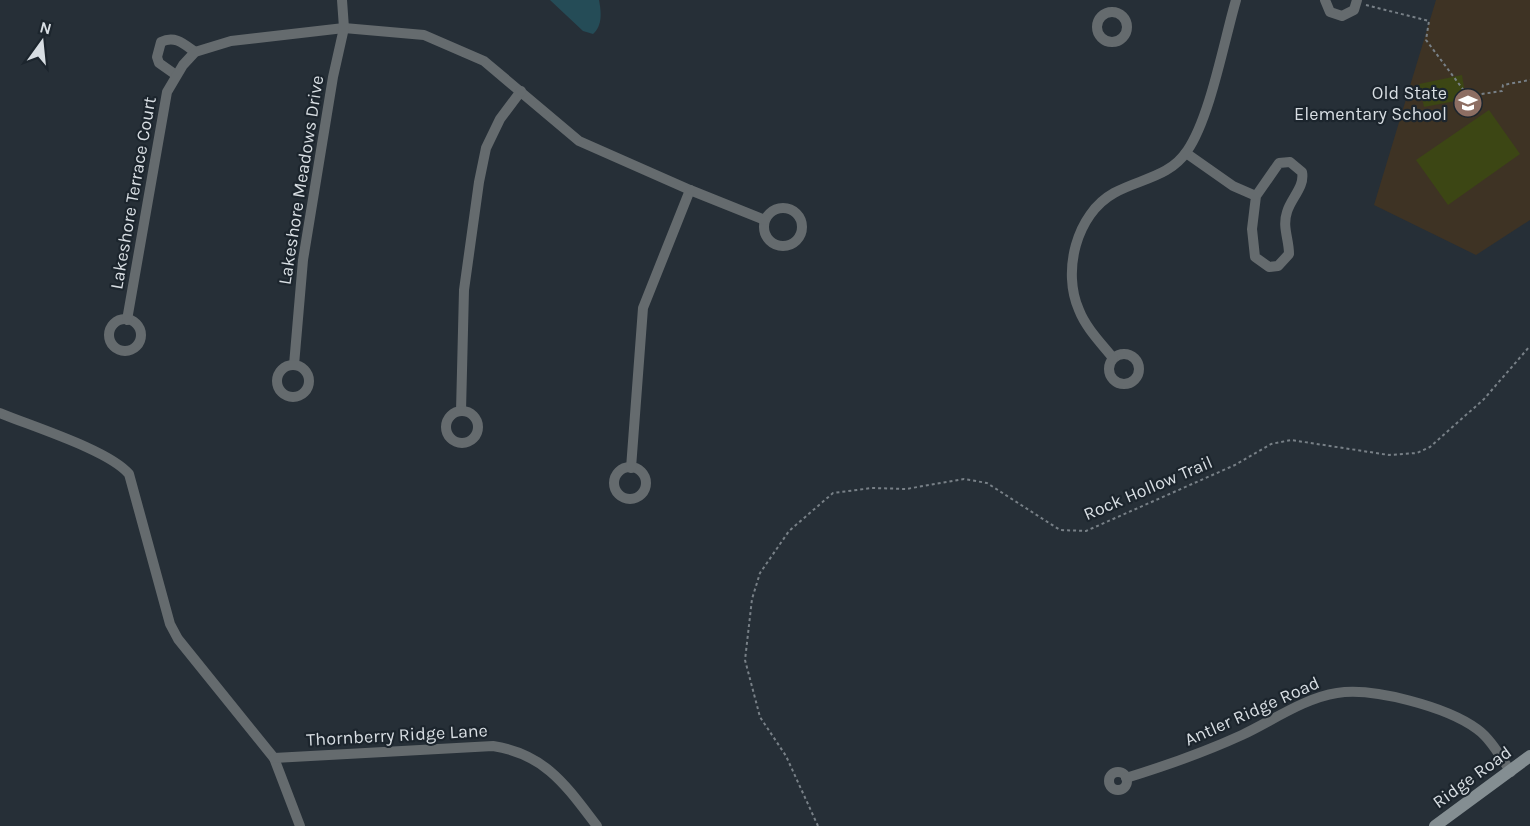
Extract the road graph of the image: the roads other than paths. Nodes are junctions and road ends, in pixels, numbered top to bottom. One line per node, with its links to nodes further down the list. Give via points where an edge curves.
1 (342, 0): 7 (street, Lakeshore Meadows Drive)
2 (1109, 0): 6 (street)
3 (1236, 0): 11 (street, via 1201,122)
4 (1325, 0): 5 (street, via 1330,12 1342,16)
5 (1362, 3)
6 (1109, 12)
7 (344, 28): 8 (street, via 231,40); 10 (street, via 405,32 447,43 484,61); 17 (street, Lakeshore Meadows Drive, via 305,251)
8 (195, 52): 9 (street, Lakeshore Terrace Court); 9 (street, via 177,40 161,42 156,57)
9 (176, 75): 15 (street, Lakeshore Terrace Court, via 163,111)
10 (521, 91): 12 (street, via 579,141); 18 (street, via 500,119 486,148 479,182 464,290)
11 (1186, 153): 13 (street, via 1233,186); 16 (street, via 1165,173 1110,195 1076,241 1073,294 1088,327)
12 (690, 190): 14 (street); 20 (street, via 643,308)
13 (1256, 196): 13 (street, via 1252,229 1255,256 1269,267 1278,266 1290,255 1285,222 1302,183 1302,172 1290,162 1279,163)
14 (765, 220)
15 (127, 320)
16 (1113, 358)
17 (294, 366)
18 (461, 411)
19 (0, 413): 22 (street, via 121,465 129,474 170,624)
20 (631, 468)
21 (1530, 756): 23 (street, Ridge Road)
22 (274, 758): 25 (street); 26 (street, Thornberry Ridge Lane, via 507,748 549,768)
23 (1511, 772): 24 (street, Antler Ridge Road, via 1478,729 1427,707 1355,691 1320,697 1240,736); 27 (street, Ridge Road)
24 (1126, 778)
25 (300, 826)
26 (597, 826)
27 (1435, 826)

